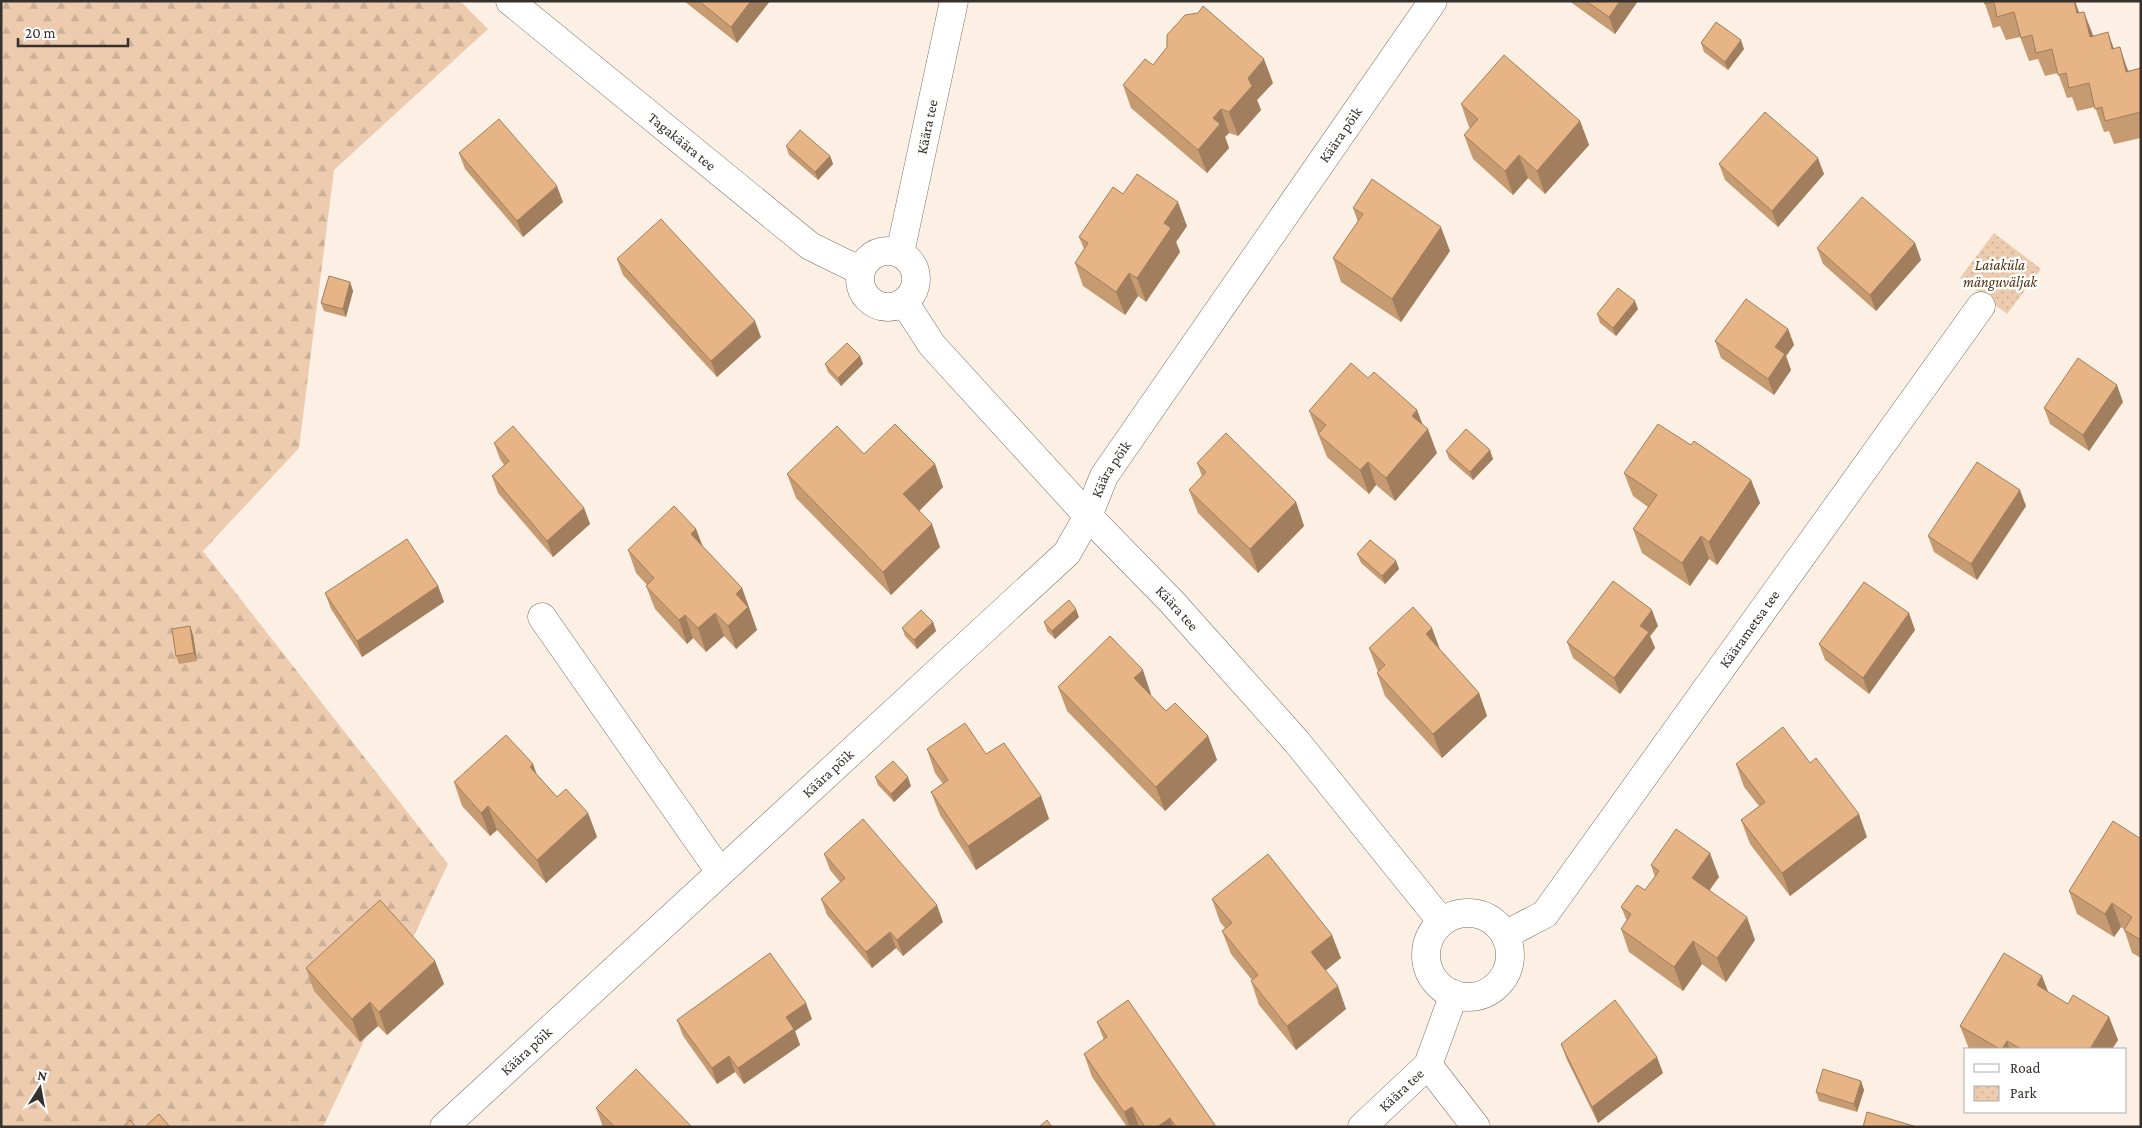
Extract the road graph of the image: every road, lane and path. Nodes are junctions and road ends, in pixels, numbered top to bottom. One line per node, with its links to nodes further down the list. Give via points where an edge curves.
1 (510, 1): 5 (street, Tagakäära tee, via 810,246)
2 (954, 1): 4 (street, Käära tee)
3 (1434, 1): 8 (street, Käära põik, via 1104,476)
4 (900, 253): 5 (street, via 876,253); 6 (street, via 908,259 916,276 911,295)
5 (861, 270): 6 (street, via 861,287 871,301 887,307)
6 (904, 302): 8 (street, Käära tee, via 932,345)
7 (1981, 306): 12 (street, Käärametsa tee, via 1545,914)
8 (1088, 516): 10 (street, Käära põik, via 1067,553); 11 (street, Käära tee, via 1171,601 1296,742)
9 (542, 617): 10 (street)
10 (720, 872): 15 (street, Käära põik)
11 (1442, 922): 12 (street, via 1458,914 1471,913 1484,916); 13 (street, via 1428,941 1427,961 1435,981)
12 (1505, 934): 13 (street, via 1510,947 1510,962 1496,986 1472,996)
13 (1454, 994): 14 (street, Käära tee)
14 (1428, 1065): 16 (street, Käära tee); 17 (street)
15 (444, 1127)
16 (1362, 1127)
17 (1476, 1127)

